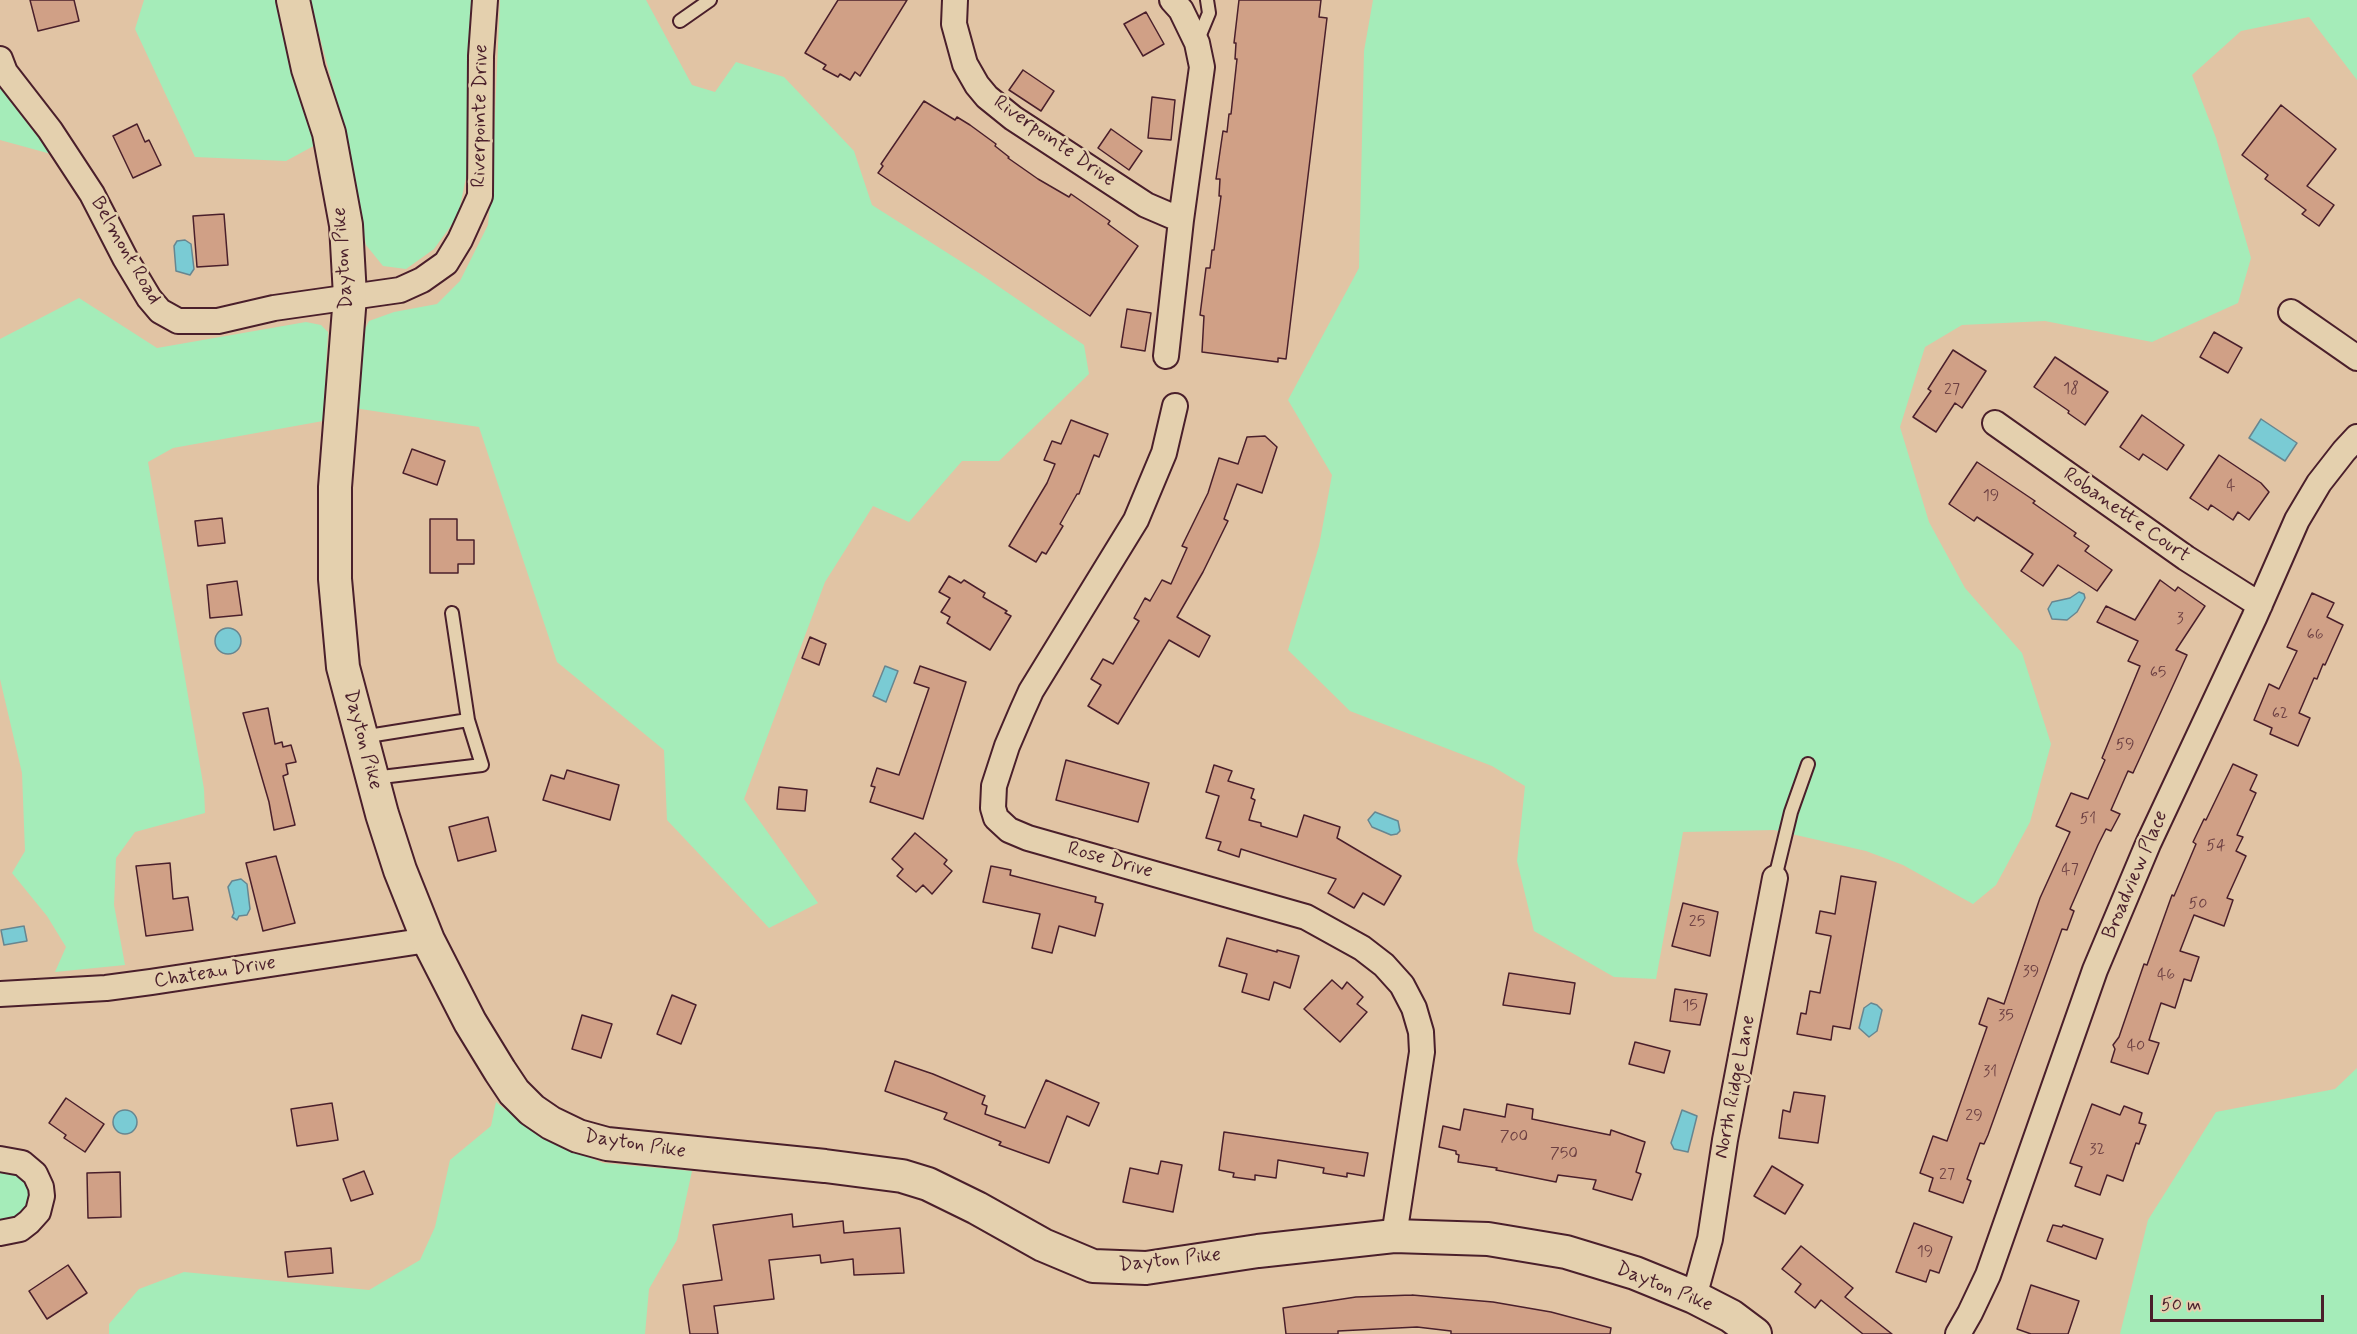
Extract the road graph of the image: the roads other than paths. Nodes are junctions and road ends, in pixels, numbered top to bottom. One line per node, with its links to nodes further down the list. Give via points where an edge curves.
1 (293, 0): 11 (street, Dayton Pike, via 328,133 346,225)
2 (485, 0): 11 (street, Riverpointe Drive, via 480,196 460,240 446,263 422,280 400,290)
3 (710, 0): 7 (lane)
4 (955, 0): 10 (street, Riverpointe Drive, via 954,24 964,64 987,97 1146,205)
5 (1172, 0): 8 (street)
6 (1207, 0): 8 (lane, via 1209,13)
7 (680, 21)
8 (1197, 43): 10 (street, via 1202,67)
9 (0, 59): 11 (street, Belmont Road, via 5,72 92,194 125,258 160,311 178,321 218,321)
10 (1181, 220): 13 (street)
11 (350, 296): 21 (street, Dayton Pike, via 334,487 335,579 343,667)
12 (2291, 312): 14 (street)
13 (1166, 356)
14 (2357, 358)
15 (1174, 406): 29 (street, Rose Drive, via 1164,453 1136,520 1022,711 994,786 993,808 996,819 1009,830 1029,838 1306,917 1362,948 1402,985 1414,1008 1422,1052)
16 (1995, 423): 18 (street, Robanette Court, via 2186,558)
17 (2357, 437): 18 (street, Broadview Place, via 2319,483 2297,520)
18 (2260, 605): 32 (street, Broadview Place, via 2100,957 1988,1275)
19 (452, 614): 20 (lane)
20 (468, 720): 21 (lane); 23 (lane, via 482,765)
21 (361, 737): 23 (street, Dayton Pike)
22 (1808, 764): 24 (lane)
23 (372, 778): 25 (street, Dayton Pike, via 400,870)
24 (1775, 878): 30 (street, North Ridge Lane, via 1710,1239)
25 (428, 940): 26 (street, Chateau Drive, via 129,985); 29 (street, Dayton Pike, via 470,1022 514,1092 532,1110 578,1136 607,1144 902,1176 928,1184 1043,1245 1093,1266 1146,1268)
26 (0, 994)
27 (0, 1159): 28 (street, via 22,1163 35,1174 42,1196 38,1212 29,1222 20,1229)
28 (0, 1233)
29 (1394, 1236): 30 (street, Dayton Pike, via 1488,1239 1566,1252 1635,1273)
30 (1694, 1297): 31 (street, Dayton Pike)
31 (1755, 1334)
32 (1958, 1334)

